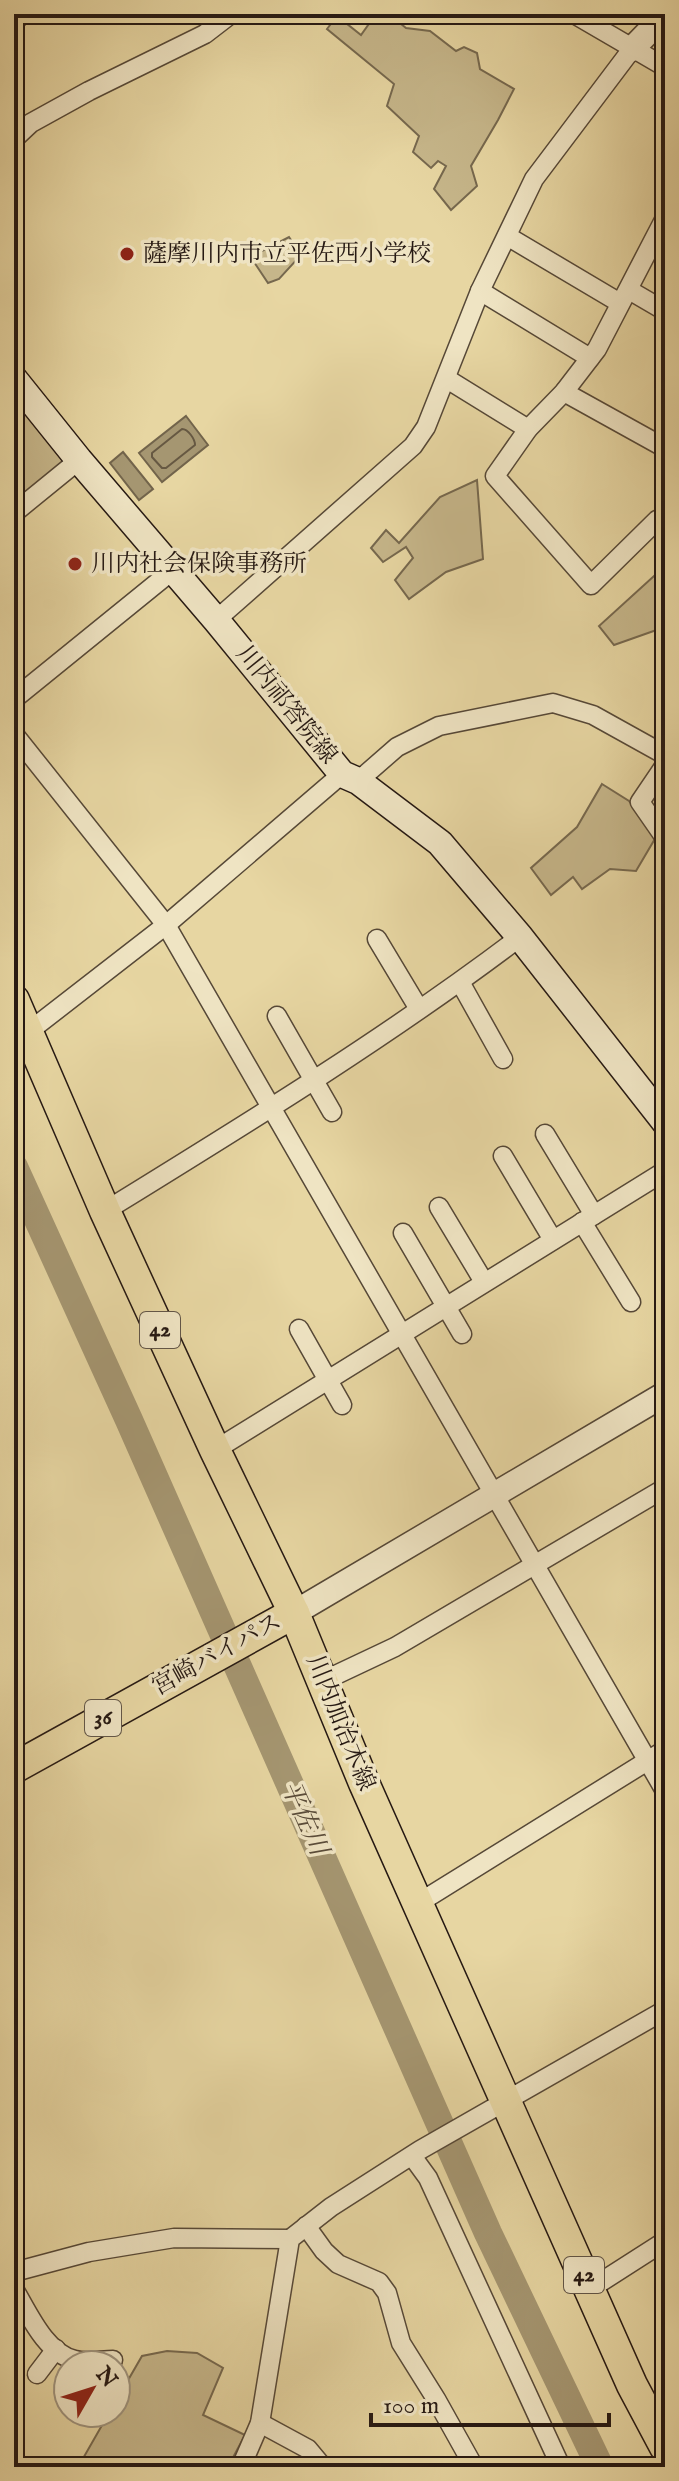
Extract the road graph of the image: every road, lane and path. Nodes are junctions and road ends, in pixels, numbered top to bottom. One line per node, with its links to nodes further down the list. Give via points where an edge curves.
1 (231, 14): 6 (street, via 205,34 31,123)
2 (574, 14): 4 (street)
3 (665, 15): 4 (street)
4 (632, 49): 5 (street); 8 (street, via 534,179)
5 (665, 67)
6 (14, 139)
7 (665, 218): 10 (street)
8 (507, 236): 9 (street); 10 (street)
9 (480, 291): 12 (street); 14 (street)
10 (624, 297): 11 (street); 12 (street)
11 (665, 311)
12 (590, 358): 15 (street)
13 (14, 379): 18 (main road, 川内祁答院線)
14 (447, 379): 16 (street); 22 (street, via 413,446)
15 (564, 392): 16 (street); 17 (street)
16 (528, 429): 20 (street, via 495,476 591,585)
17 (665, 448)
18 (79, 460): 19 (street); 21 (main road, 川内祁答院線)
19 (14, 513)
20 (665, 516)
21 (173, 570): 22 (main road, 川内祁答院線); 23 (street)
22 (216, 620): 27 (main road, 川内祁答院線)
23 (14, 699)
24 (14, 734): 29 (street)
25 (665, 755): 27 (street, via 593,715 553,703 439,726)
26 (665, 765): 28 (street, via 640,802)
27 (350, 777): 29 (street); 30 (main road, 川内祁答院線, via 440,843)
28 (665, 838)
29 (166, 925): 36 (street); 39 (street)
30 (520, 937): 32 (street); 41 (main road, 川内祁答院線)
31 (377, 939): 34 (street)
32 (460, 982): 34 (street); 37 (street)
33 (14, 1000): 36 (main road, 川内加治木線 / 42)
34 (419, 1009): 38 (street)
35 (277, 1016): 38 (street)
36 (21, 1038): 46 (main road, 川内加治木線 / 42)
37 (503, 1059)
38 (314, 1080): 39 (street); 40 (street)
39 (272, 1108): 46 (street); 54 (street)
40 (332, 1112)
41 (665, 1122)
42 (545, 1134): 47 (street)
43 (503, 1156): 49 (street)
44 (665, 1171): 47 (street)
45 (439, 1207): 50 (street)
46 (105, 1211): 59 (main road, 川内加治木線 / 42)
47 (588, 1218): 49 (street); 51 (street)
48 (403, 1233): 52 (street)
49 (553, 1240): 50 (street)
50 (484, 1282): 52 (street)
51 (631, 1302)
52 (445, 1307): 54 (street); 55 (street)
53 (299, 1329): 56 (street)
54 (402, 1333): 56 (street); 61 (street)
55 (462, 1334)
56 (329, 1381): 58 (street); 59 (street)
57 (665, 1394): 61 (street)
58 (342, 1405)
59 (215, 1450): 63 (main road, 川内加治木線 / 42)
60 (665, 1488): 62 (street)
61 (496, 1495): 62 (street); 63 (street)
62 (535, 1564): 64 (street, via 395,1647); 66 (street)
63 (283, 1620): 64 (main road, 川内加治木線 / 42); 67 (main road, 宮崎バイパス / 36)
64 (323, 1681): 69 (main road, 川内加治木線 / 42)
65 (665, 1750): 66 (street)
66 (648, 1760): 68 (street); 69 (street)
67 (14, 1768)
68 (665, 1791)
69 (417, 1904): 71 (main road, 川内加治木線 / 42)
70 (665, 2010): 71 (street)
71 (497, 2106): 72 (street); 78 (main road, 川内加治木線 / 42)
72 (416, 2153): 73 (street); 87 (street)
73 (306, 2226): 74 (street); 86 (street, via 338,2264 379,2282 387,2293 401,2343)
74 (290, 2239): 76 (street, via 174,2238); 82 (street)
75 (665, 2241): 78 (street)
76 (14, 2272)
77 (14, 2289): 79 (street)
78 (590, 2289): 83 (main road, 川内加治木線 / 42)
79 (56, 2349)
80 (52, 2354): 81 (street)
81 (37, 2374)
82 (260, 2423): 84 (street); 85 (street, via 308,2449)
83 (665, 2447)
84 (241, 2467)
85 (323, 2467)
86 (474, 2467)
87 (561, 2467)

